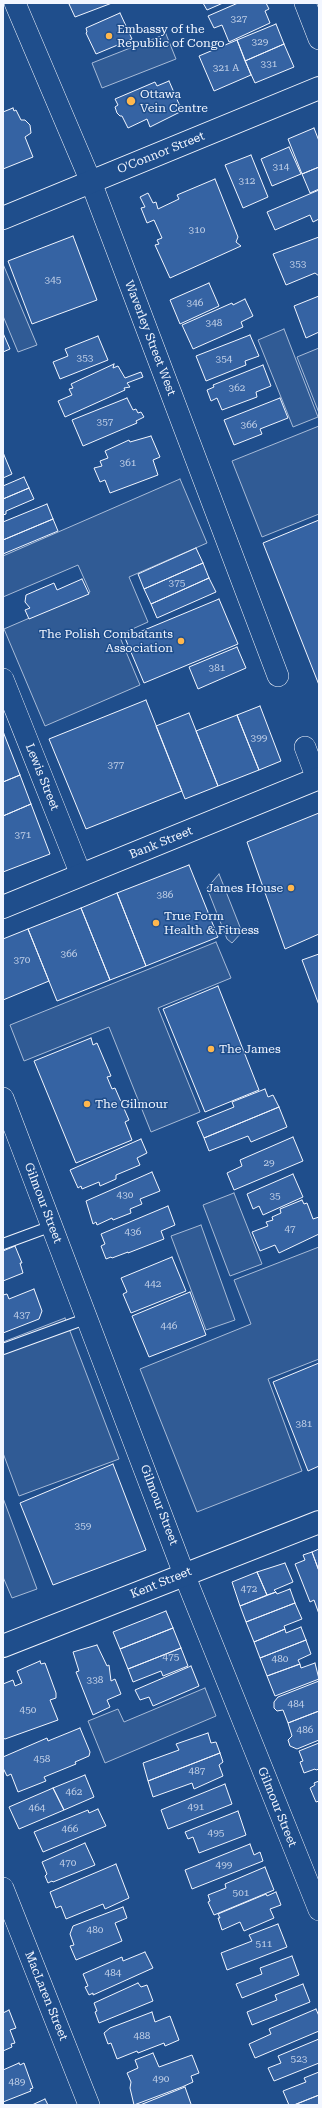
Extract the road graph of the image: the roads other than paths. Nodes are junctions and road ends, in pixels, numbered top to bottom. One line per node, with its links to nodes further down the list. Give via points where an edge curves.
1 (15, 3): 5 (street, Waverley Street West)
2 (305, 3): 3 (street)
3 (319, 38)
4 (319, 88): 5 (main road, O'Connor Street)
5 (91, 182): 6 (main road, O'Connor Street); 7 (street, Waverley Street West)
6 (3, 218)
7 (278, 676)
8 (3, 679): 11 (street, Lewis Street)
9 (305, 747): 10 (street)
10 (318, 778): 11 (main road, Bank Street)
11 (81, 875): 12 (main road, Bank Street)
12 (3, 907)
13 (3, 1098): 14 (street, Gilmour Street)
14 (52, 1226): 15 (lane); 16 (street, Gilmour Street)
15 (3, 1244)
16 (88, 1318): 17 (lane); 19 (street, Gilmour Street)
17 (3, 1349)
18 (319, 1522): 19 (main road, Kent Street)
19 (184, 1574): 20 (main road, Kent Street); 22 (street, Gilmour Street)
20 (3, 1646)
21 (3, 1888): 23 (street, MacLaren Street)
22 (319, 1910)
23 (89, 2105)

